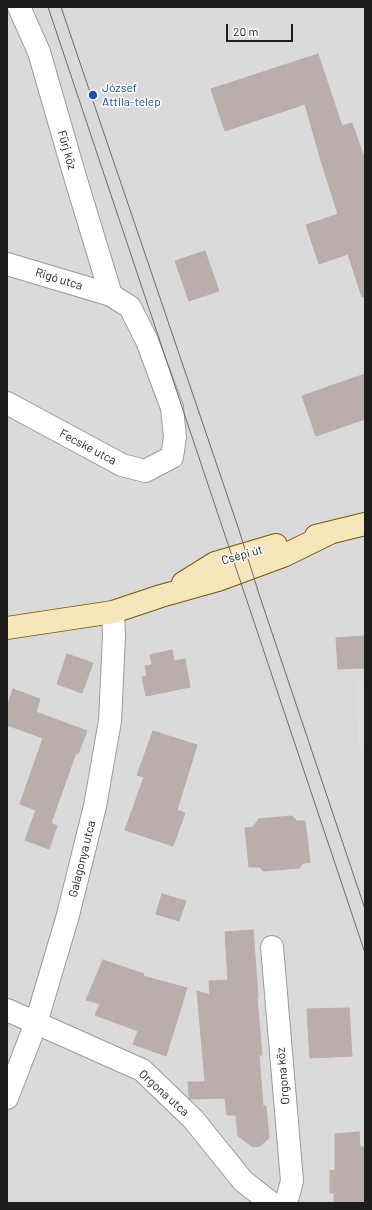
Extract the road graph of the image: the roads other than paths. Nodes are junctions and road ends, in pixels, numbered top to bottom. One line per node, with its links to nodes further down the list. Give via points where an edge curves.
1 (20, 7): 3 (street, Fürj köz, via 39,52)
2 (7, 264): 3 (street, Rigó utca)
3 (111, 295): 5 (street, Rigó utca, via 130,307 147,341 172,408 175,438)
4 (7, 403): 5 (street, Fecske utca, via 122,465 145,471)
5 (172, 457)
6 (365, 524): 7 (street, Csépi út, via 282,543 215,563 161,596)
7 (113, 612): 8 (street, Csépi út); 11 (street, Galagonya utca, via 110,721 95,806 68,915)
8 (7, 628)
9 (272, 947): 14 (street, Orgona köz, via 292,1181)
10 (7, 1010): 11 (street, Orgona utca)
11 (36, 1023): 12 (street, Galagonya utca); 13 (street, Orgona utca, via 142,1070 193,1119 243,1181)
12 (7, 1098)
13 (271, 1203)
14 (286, 1203)

